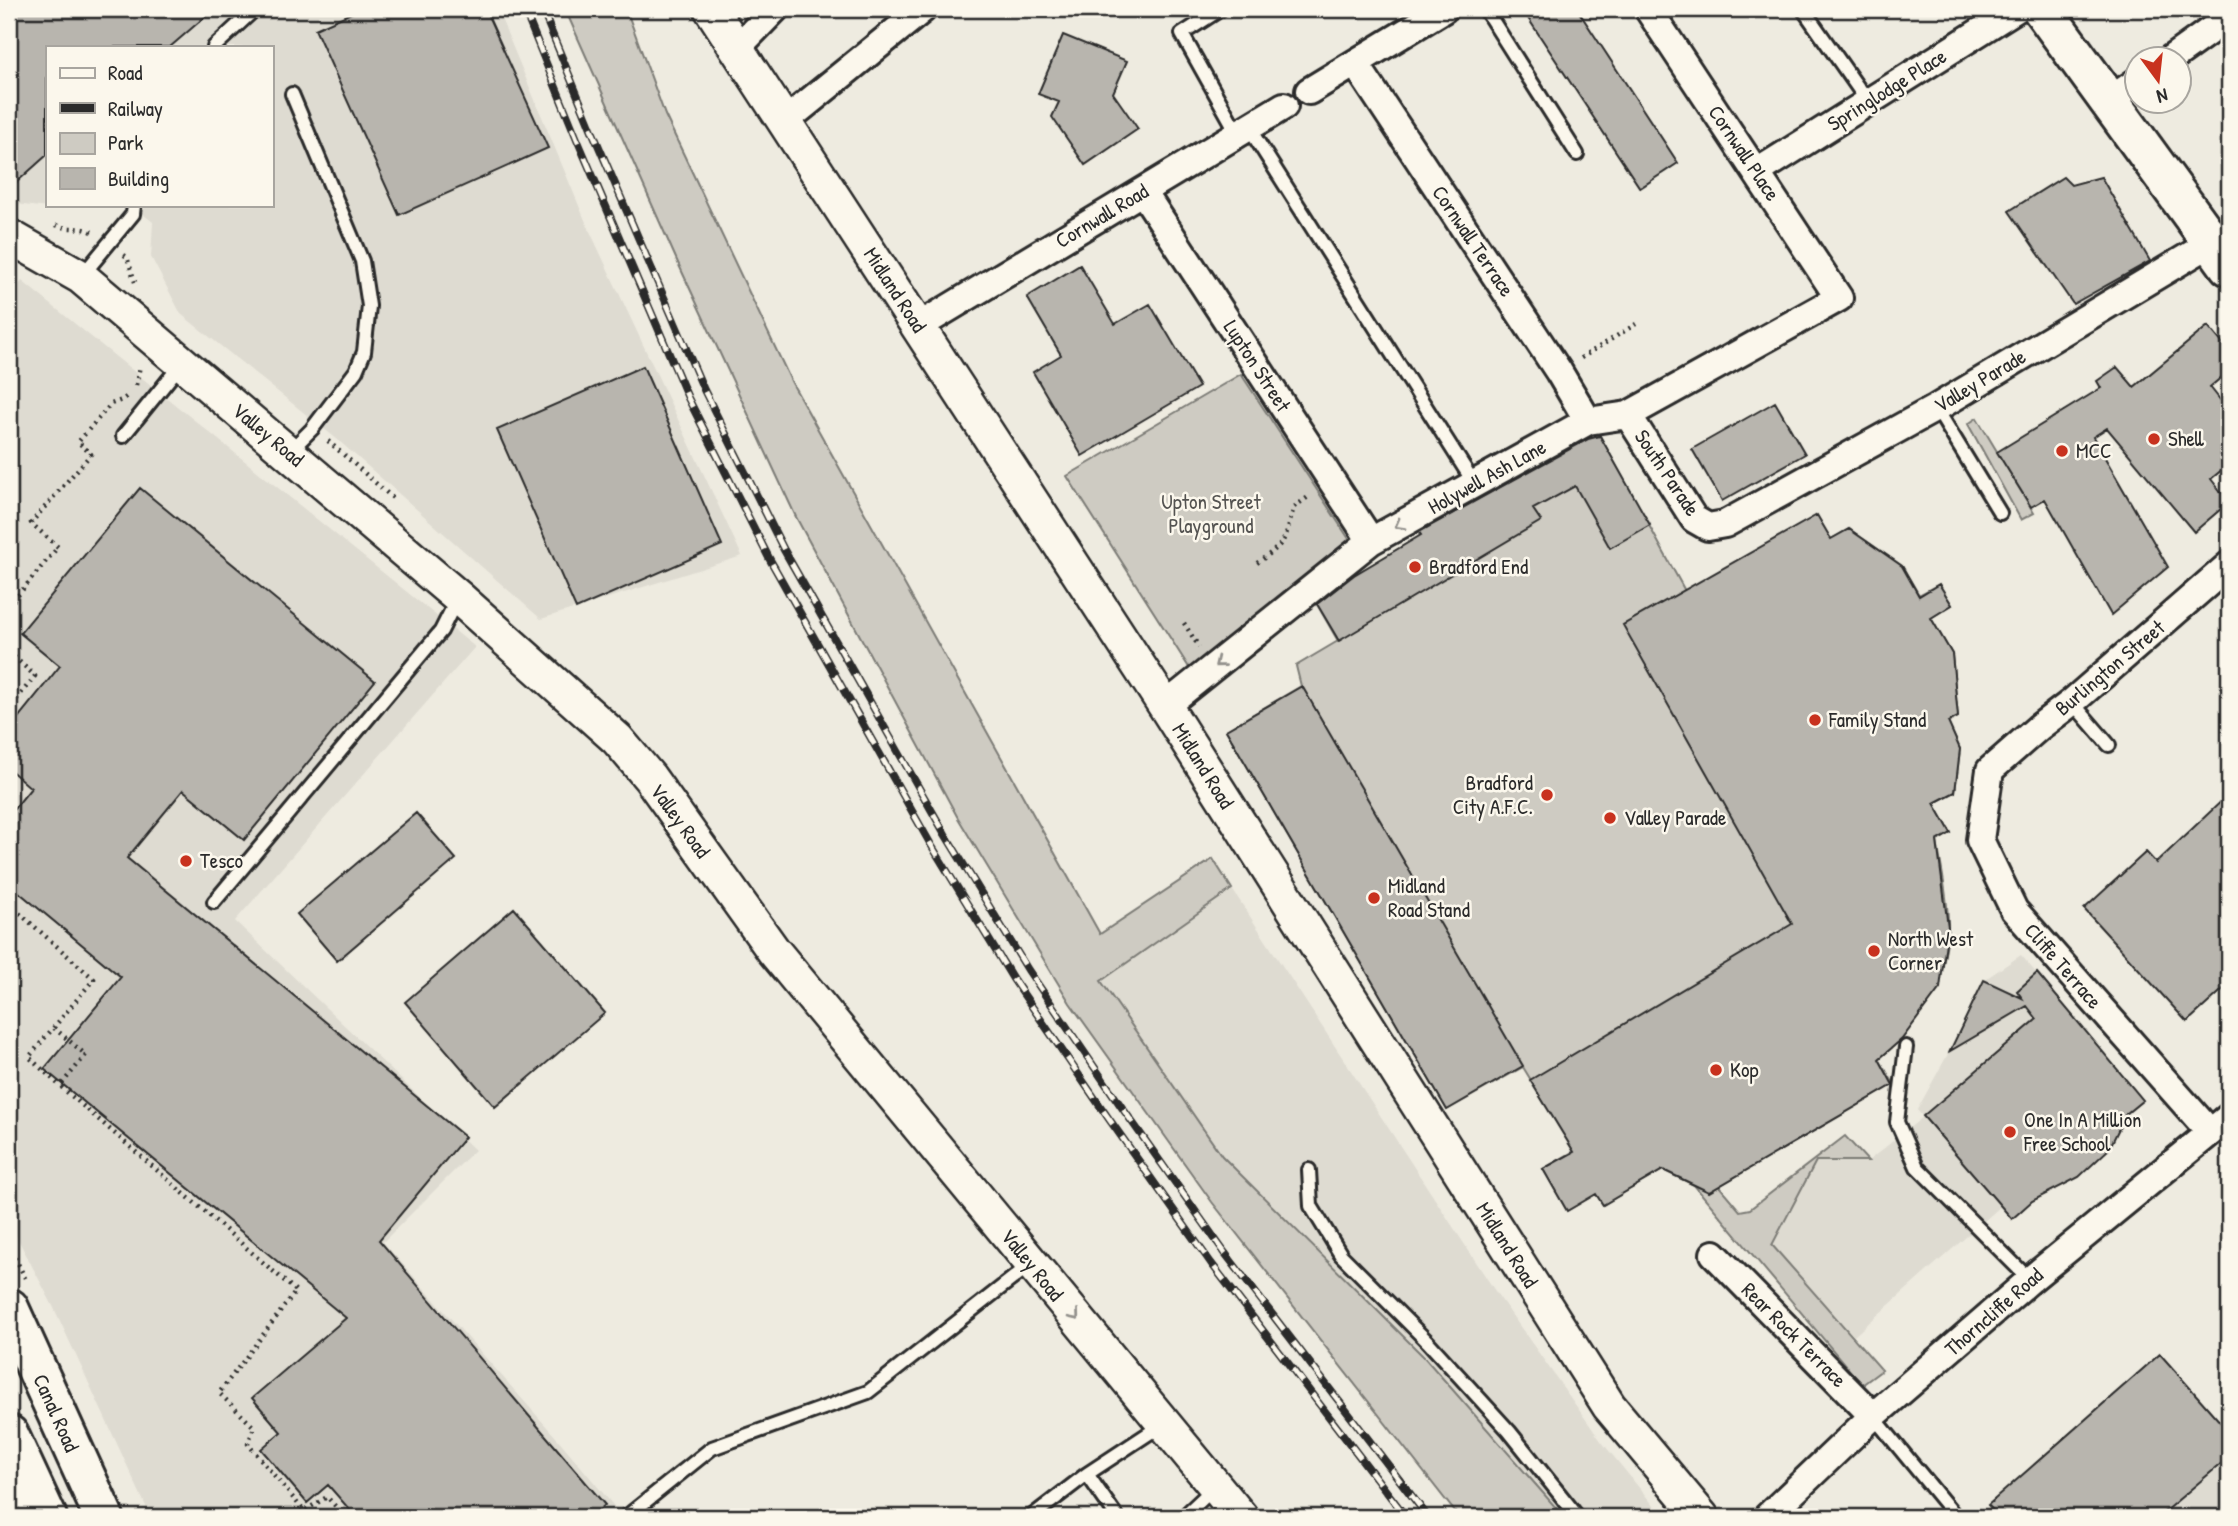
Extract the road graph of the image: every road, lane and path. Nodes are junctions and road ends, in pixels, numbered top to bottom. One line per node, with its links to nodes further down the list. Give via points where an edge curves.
1 (256, 9): 13 (lane)
2 (711, 9): 15 (street, Midland Road)
3 (775, 9): 15 (street)
4 (923, 9): 23 (street)
5 (1221, 9): 24 (lane, via 1182,34)
6 (1444, 9): 16 (street)
7 (1485, 9): 25 (lane)
8 (1648, 9): 26 (street, Cornwall Place)
9 (1803, 9): 20 (lane)
10 (2016, 9): 20 (street, Springlodge Place)
11 (2042, 9): 17 (main road)
12 (2229, 17): 14 (street)
13 (215, 46)
14 (2189, 46)
15 (736, 49): 23 (street, Midland Road)
16 (1355, 63): 18 (street); 37 (street, Cornwall Terrace)
17 (2122, 90)
18 (1309, 91)
19 (292, 94): 42 (lane, via 362,261 369,306 356,371)
20 (1868, 102): 26 (street, Springlodge Place)
21 (1284, 106): 24 (street, Cornwall Road)
22 (2138, 116): 30 (main road)
23 (784, 122): 34 (street, Midland Road)
24 (1244, 131): 27 (street, Cornwall Road); 44 (lane)
25 (1577, 154)
26 (1757, 172): 32 (street, Cornwall Place)
27 (1143, 192): 34 (street, Cornwall Road); 43 (street, Lupton Street)
28 (134, 206): 31 (lane, via 133,214)
29 (9, 236): 31 (street, Valley Road)
30 (2220, 254): 38 (street, Valley Parade)
31 (81, 277): 36 (street, Valley Road)
32 (1839, 298): 39 (street, Holywell Ash Lane)
33 (1636, 324): 37 (path)
34 (919, 326): 54 (street, Midland Road)
35 (141, 360): 51 (path, via 137,385 111,404 78,442 91,454 31,523 58,547)
36 (183, 362): 41 (lane); 42 (street, Valley Road)
37 (1559, 372): 40 (street, Cornwall Terrace)
38 (1936, 408): 45 (lane); 46 (street, Valley Parade, via 1725,524)
39 (1628, 415): 40 (street, Holywell Ash Lane); 46 (street, South Parade, via 1694,519)
40 (1587, 421): 44 (street, Holywell Ash Lane)
41 (123, 436)
42 (289, 453): 50 (street, Valley Road)
43 (1334, 483): 47 (street, Lupton Street); 48 (path, via 1294,507 1285,540)
44 (1475, 483): 47 (street, Holywell Ash Lane, one-way to 47)
45 (2000, 513)
46 (1708, 527)
47 (1371, 541): 54 (street, Holywell Ash Lane, one-way to 54)
48 (1257, 562)
49 (2229, 565): 53 (street, Burlington Street)
50 (458, 597): 58 (lane, via 441,631); 66 (street, Valley Road, via 617,739 774,950)
51 (9, 606)
52 (9, 652): 55 (path, via 35,676)
53 (2072, 702): 56 (lane); 57 (street, Burlington Street)
54 (1165, 706): 83 (street, Midland Road, via 1609,1406)
55 (9, 709)
56 (2109, 745)
57 (1990, 770): 63 (street, Cliffe Terrace, via 1980,840 2014,910)
58 (214, 902)
59 (9, 905): 60 (path, via 94,979)
60 (54, 1028): 62 (path, via 29,1057); 62 (path, via 86,1055)
61 (1906, 1047): 67 (lane, via 1897,1122 1917,1167)
62 (60, 1086): 76 (path, via 296,1291 219,1393 254,1427 248,1444 304,1511 327,1497)
63 (2223, 1124): 67 (street, Thorncliffe Road)
64 (1309, 1170): 82 (lane, via 1311,1206 1341,1255 1509,1431)
65 (1714, 1254): 69 (street, Rear Rock Terrace)
66 (1031, 1264): 70 (street, Valley Road, one-way to 70); 77 (lane, via 869,1392 712,1448)
67 (2030, 1280): 69 (street, Thorncliffe Road)
68 (9, 1308): 75 (main road, Canal Road)
69 (1873, 1416): 84 (street, Thorncliffe Road); 85 (lane)
70 (1163, 1423): 72 (lane); 73 (street, Valley Road)
71 (13, 1456): 74 (main road)
72 (1087, 1474): 78 (lane); 79 (lane)
73 (1217, 1485): 80 (lane); 81 (street, Valley Road)
74 (31, 1508)
75 (104, 1513)
76 (345, 1517)
77 (626, 1517)
78 (1031, 1517)
79 (1117, 1517)
80 (1183, 1517)
81 (1241, 1517)
82 (1578, 1517)
83 (1702, 1517)
84 (1767, 1517)
85 (1956, 1517)

